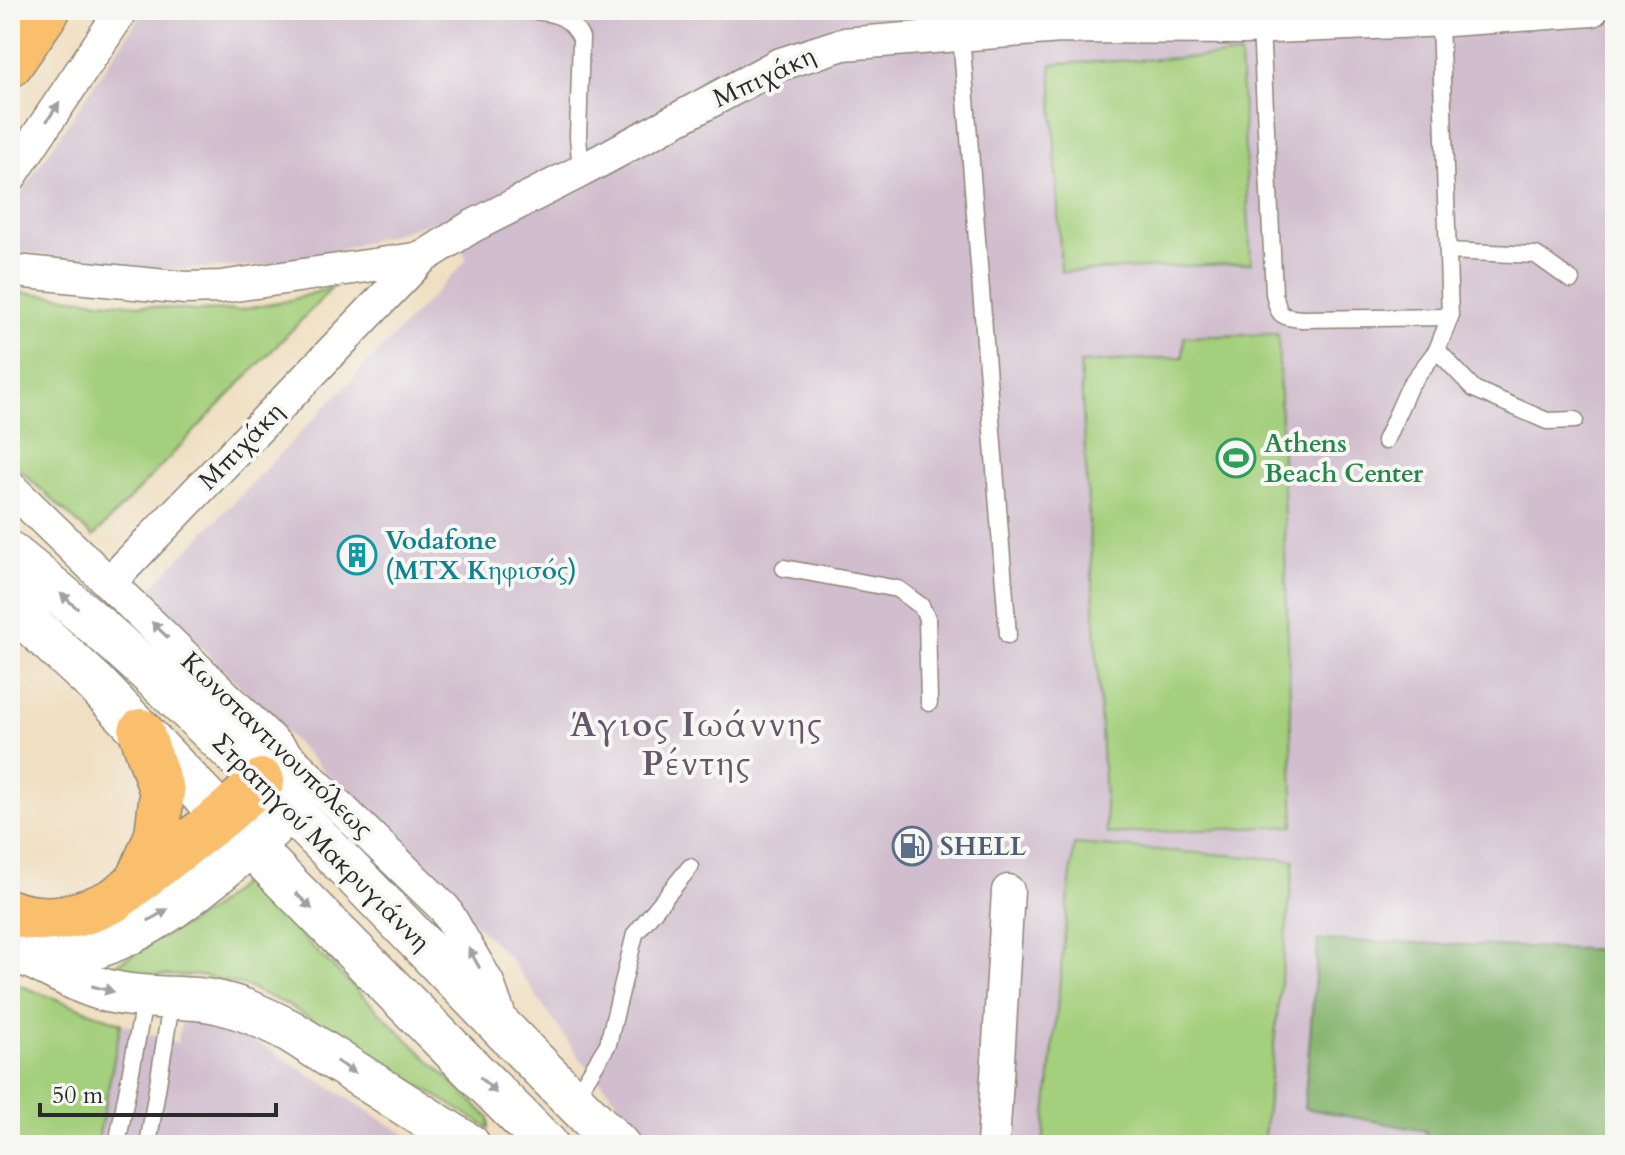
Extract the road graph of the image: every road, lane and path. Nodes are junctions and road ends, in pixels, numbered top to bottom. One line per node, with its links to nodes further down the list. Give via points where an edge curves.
1 (48, 10): 9 (highway)
2 (122, 10): 11 (street, one-way to 2)
3 (527, 10): 10 (lane, via 560,15 581,38)
4 (1579, 11): 5 (street, Μπιχάκη)
5 (1445, 17): 7 (street, Μπιχάκη); 12 (lane)
6 (1060, 19): 7 (street, Μπιχάκη); 8 (street, Μπιχάκη)
7 (1261, 27): 16 (lane, via 1278,311 1302,319)
8 (961, 35): 10 (street, Μπιχάκη, via 843,44 810,52); 25 (lane)
9 (10, 65)
10 (581, 171): 13 (street, Μπιχάκη)
11 (10, 177)
12 (1448, 251): 15 (lane, via 1536,255); 16 (lane)
13 (422, 258): 14 (street, via 221,287); 23 (street, Μπιχάκη)
14 (26, 272)
15 (1571, 280)
16 (1450, 317): 17 (lane)
17 (1437, 350): 18 (lane, via 1474,389 1547,421); 19 (lane, via 1410,385)
18 (1575, 420)
19 (1385, 441)
20 (10, 487): 23 (street, Κωνσταντινουπόλεως)
21 (10, 553): 28 (street, Στρατηγού Μακρυγιάννη, one-way to 21, via 127,651)
22 (784, 568): 26 (lane, via 898,589 921,606 927,618)
23 (110, 582): 36 (street, Κωνσταντινουπόλεως, one-way to 23, via 488,983 445,909)
24 (10, 605): 27 (street, Στρατηγού Μακρυγιάννη)
25 (1008, 635)
26 (929, 703)
27 (141, 731): 29 (street, Στρατηγού Μακρυγιάννη); 31 (highway, via 162,792 157,835)
28 (277, 796): 29 (highway); 36 (street, Στρατηγού Μακρυγιάννη)
29 (236, 831): 31 (highway); 34 (street, one-way to 29, via 73,954 126,933 204,886); 42 (street, Στρατηγού Μακρυγιάννη, one-way to 42)
30 (690, 867): 37 (lane, via 635,934 608,1044)
31 (138, 881): 33 (highway, via 114,900 65,919)
32 (1008, 891): 43 (street)
33 (10, 912)
34 (21, 952): 35 (street, one-way to 35, via 91,986)
35 (159, 997): 39 (lane); 40 (lane); 41 (street, one-way to 41, via 200,999 261,1016)
36 (504, 1030): 37 (street, Στρατηγού Μακρυγιάννη)
37 (574, 1100): 38 (street, Στρατηγού Μακρυγιάννη)
38 (604, 1140)
39 (117, 1145)
40 (148, 1145)
41 (469, 1145)
42 (547, 1145)
43 (993, 1145)

